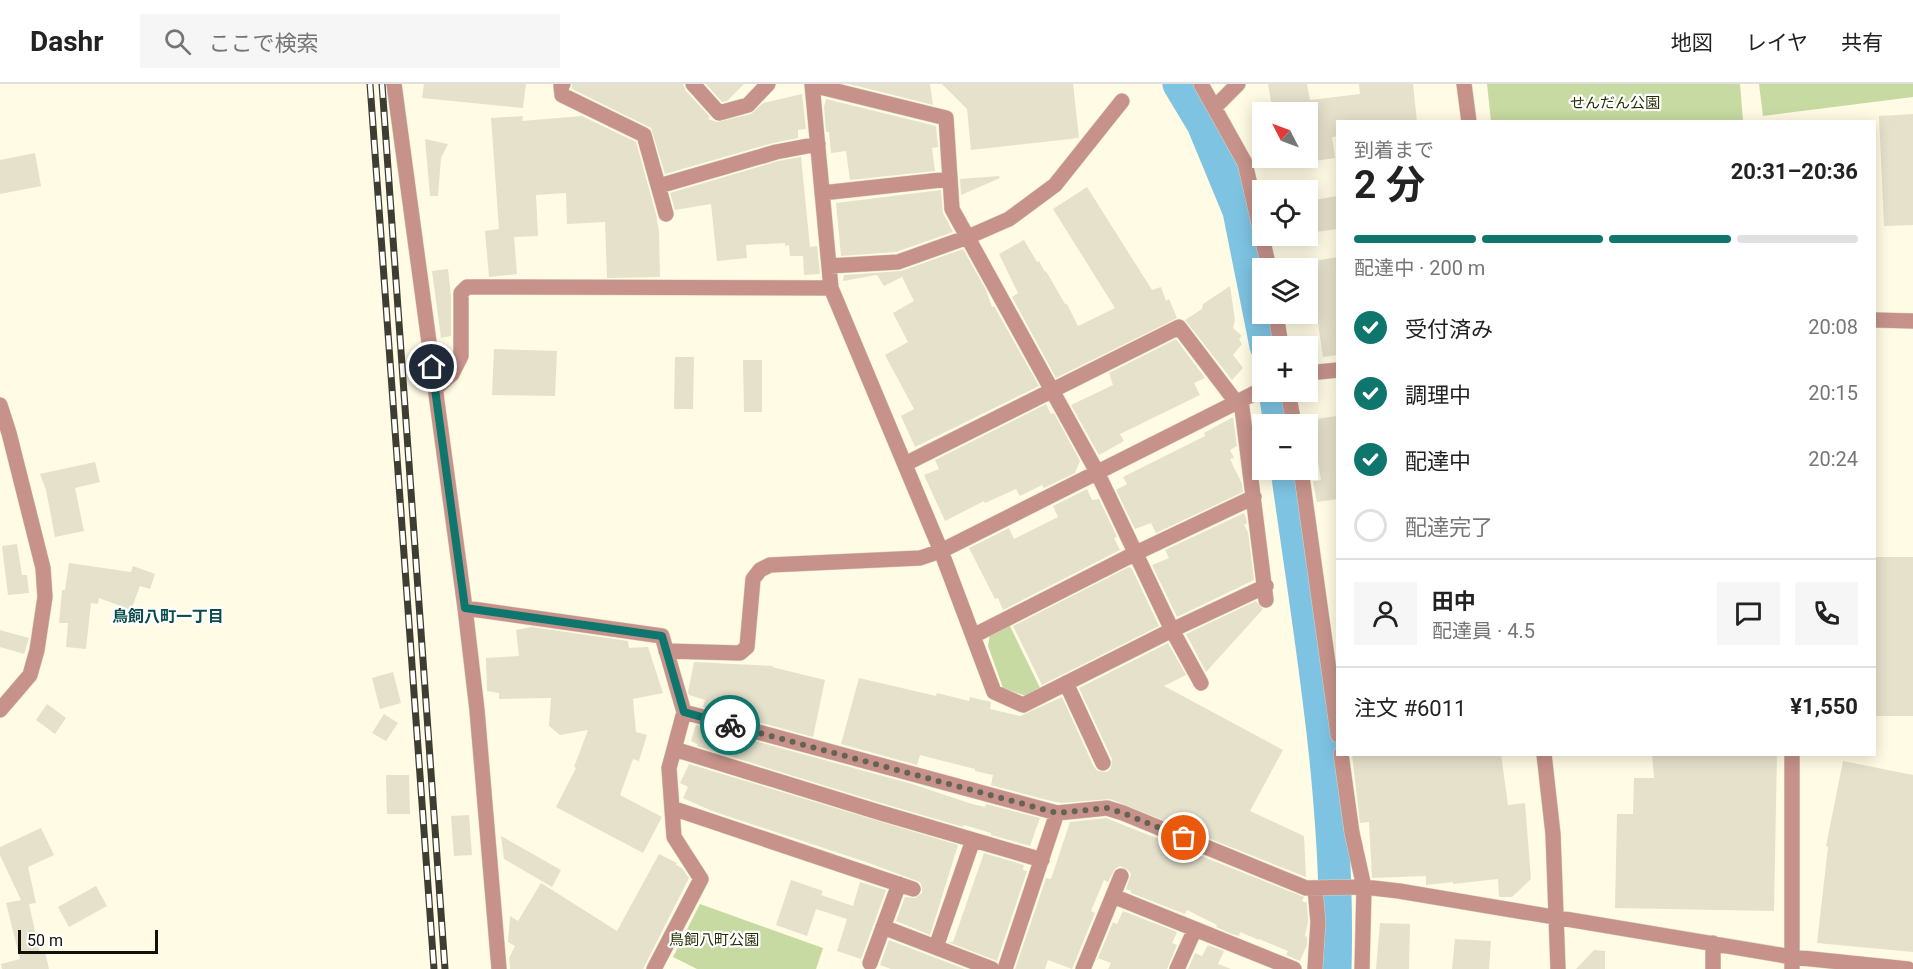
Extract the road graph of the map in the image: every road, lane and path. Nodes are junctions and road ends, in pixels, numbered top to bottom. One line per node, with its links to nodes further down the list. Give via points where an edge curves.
1 (394, 84): 25 (street)
2 (563, 84): 14 (street, via 562,95 644,135)
3 (693, 84): 4 (street, via 719,113 748,105)
4 (768, 84)
5 (812, 84): 12 (street); 13 (street, via 946,118)
6 (1201, 84): 10 (street)
7 (1238, 84): 10 (street)
8 (1464, 84): 11 (street)
9 (1122, 101): 17 (street, via 1055,185 1009,219)
10 (1215, 107): 18 (street, via 1245,163)
11 (1469, 120)
12 (818, 144): 14 (street); 15 (street)
13 (950, 178): 15 (street); 17 (street, via 952,209)
14 (659, 186): 16 (street)
15 (822, 193): 19 (street)
16 (666, 214)
17 (968, 237): 19 (street, via 898,262); 26 (street)
18 (1267, 258)
19 (829, 266): 20 (street)
20 (831, 288): 25 (street, via 467,288 460,293 461,356 452,374); 30 (street)
21 (1876, 320): 22 (street)
22 (1913, 321)
23 (1336, 370): 24 (street)
24 (1318, 372)
25 (435, 389): 36 (street)
26 (1052, 390): 28 (street, via 1179,327); 30 (street); 31 (street)
27 (1252, 394): 28 (street)
28 (1238, 401): 31 (street); 33 (street)
29 (0, 405): 42 (street, via 43,568 45,597 30,675)
30 (904, 464): 34 (street)
31 (1097, 472): 34 (street); 35 (street)
32 (1302, 480): 44 (street)
33 (1254, 497): 35 (street); 37 (street, via 1266,593)
34 (941, 551): 38 (street); 39 (street, via 920,558 770,565 753,579 747,647 740,653)
35 (1136, 553): 37 (street); 38 (street)
36 (465, 608): 39 (street, via 662,636); 65 (street)
37 (1172, 630): 40 (street); 41 (street)
38 (973, 636): 40 (street, via 994,692 1023,705)
39 (666, 651): 43 (street)
40 (1066, 683): 49 (street)
41 (1201, 683)
42 (0, 710)
43 (684, 712): 45 (street); 51 (street)
44 (1336, 721)
45 (674, 749): 50 (street, via 669,768); 52 (street)
46 (1341, 756): 55 (street)
47 (1544, 756): 58 (street, via 1553,834)
48 (1792, 756): 64 (street)
49 (1103, 763)
50 (672, 808): 59 (street, via 906,887); 66 (street, via 674,837 701,879)
51 (1057, 813): 53 (street); 56 (street, via 1107,808 1306,888)
52 (973, 840): 53 (street); 62 (street)
53 (1042, 860): 68 (street)
54 (1121, 876): 57 (street)
55 (1364, 887): 56 (street); 58 (street); 73 (street)
56 (1318, 888): 72 (street)
57 (1113, 896): 60 (street); 69 (street)
58 (1556, 916): 61 (street); 74 (street)
59 (883, 927): 62 (street); 63 (street)
60 (1195, 929): 70 (street); 71 (street)
61 (1713, 943): 64 (street); 75 (street)
62 (936, 947): 67 (street)
63 (870, 963)
64 (1792, 963): 76 (street)
65 (499, 969)
66 (654, 969)
67 (992, 969)
68 (1005, 969)
69 (1083, 969)
70 (1177, 969)
71 (1294, 969)
72 (1315, 969)
73 (1362, 969)
74 (1558, 969)
75 (1713, 969)
76 (1908, 969)

